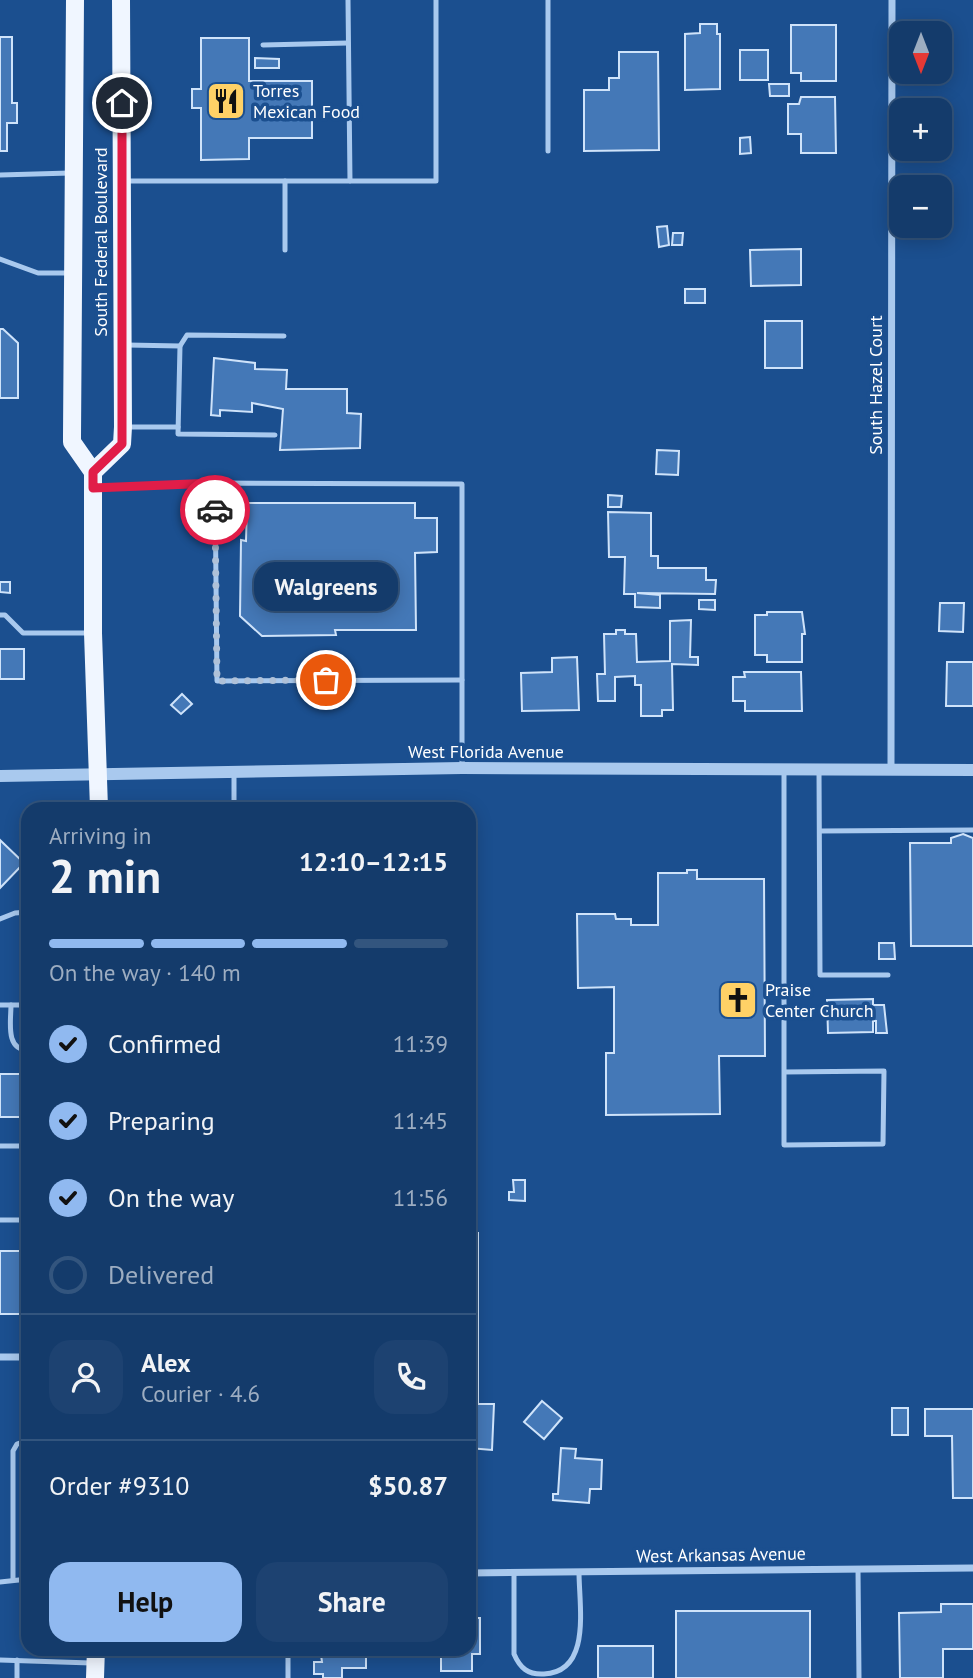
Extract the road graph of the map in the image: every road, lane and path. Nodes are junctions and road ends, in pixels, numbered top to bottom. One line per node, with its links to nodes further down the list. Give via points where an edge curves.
1 (75, 0): 10 (main road, South Federal Boulevard)
2 (121, 0): 12 (main road, South Federal Boulevard)
3 (348, 0): 7 (lane)
4 (436, 0): 14 (lane, via 436,181)
5 (548, 0): 9 (lane)
6 (892, 0): 32 (street, South Hazel Court)
7 (348, 43): 8 (lane); 14 (lane)
8 (264, 46)
9 (548, 151)
10 (73, 173): 11 (lane); 17 (main road, South Federal Boulevard)
11 (0, 175)
12 (122, 181): 13 (lane); 19 (main road, South Federal Boulevard)
13 (285, 181): 14 (lane); 15 (lane)
14 (350, 181)
15 (285, 250)
16 (0, 259): 17 (lane, via 38,273)
17 (73, 273): 24 (main road, South Federal Boulevard, via 72,442)
18 (284, 335): 20 (lane, via 187,335)
19 (123, 345): 20 (lane); 21 (main road, South Federal Boulevard)
20 (180, 346): 22 (lane)
21 (122, 427): 22 (lane); 24 (main road, South Federal Boulevard, via 122,444)
22 (178, 427): 23 (lane, via 178,434)
23 (275, 435)
24 (93, 480): 25 (lane); 27 (main road)
25 (215, 483): 28 (lane, via 462,484); 28 (lane, via 217,681)
26 (0, 615): 27 (lane, via 23,633)
27 (93, 633): 36 (main road)
28 (462, 680): 29 (lane)
29 (463, 768): 30 (street, West Florida Avenue); 34 (street, West Florida Avenue)
30 (784, 769): 31 (street, West Florida Avenue); 48 (lane)
31 (819, 769): 32 (street, West Florida Avenue); 40 (lane)
32 (891, 769): 33 (street, West Florida Avenue)
33 (973, 770)
34 (234, 774): 36 (street, West Florida Avenue); 38 (lane)
35 (0, 776): 36 (street, West Florida Avenue)
36 (99, 776): 37 (main road)
37 (99, 802)
38 (234, 802)
39 (973, 830): 40 (lane)
40 (820, 831): 43 (lane, via 820,975)
41 (21, 913): 42 (lane)
42 (0, 919)
43 (888, 975)
44 (0, 1005): 45 (lane)
45 (11, 1005): 46 (lane); 47 (lane, via 12,1040)
46 (21, 1005)
47 (21, 1050)
48 (784, 1072): 48 (lane, via 784,1145 883,1144 884,1071)
49 (0, 1146): 50 (lane)
50 (21, 1146)
51 (0, 1220): 52 (lane)
52 (21, 1220)
53 (0, 1357): 54 (street)
54 (21, 1357)
55 (21, 1443): 61 (lane, via 13,1451)
56 (858, 1569): 57 (street, West Arkansas Avenue); 58 (street, West Arkansas Avenue); 70 (lane)
57 (973, 1569)
58 (579, 1572): 60 (street, West Arkansas Avenue); 60 (lane, via 579,1646 566,1668 546,1674 525,1671 514,1654)
59 (476, 1573): 60 (street, West Arkansas Avenue)
60 (514, 1573)
61 (13, 1579): 62 (lane); 63 (lane)
62 (21, 1579)
63 (0, 1582)
64 (288, 1656): 69 (lane)
65 (0, 1660): 66 (lane)
66 (17, 1660): 67 (lane); 68 (lane)
67 (96, 1663)
68 (17, 1678)
69 (288, 1678)
70 (859, 1678)

